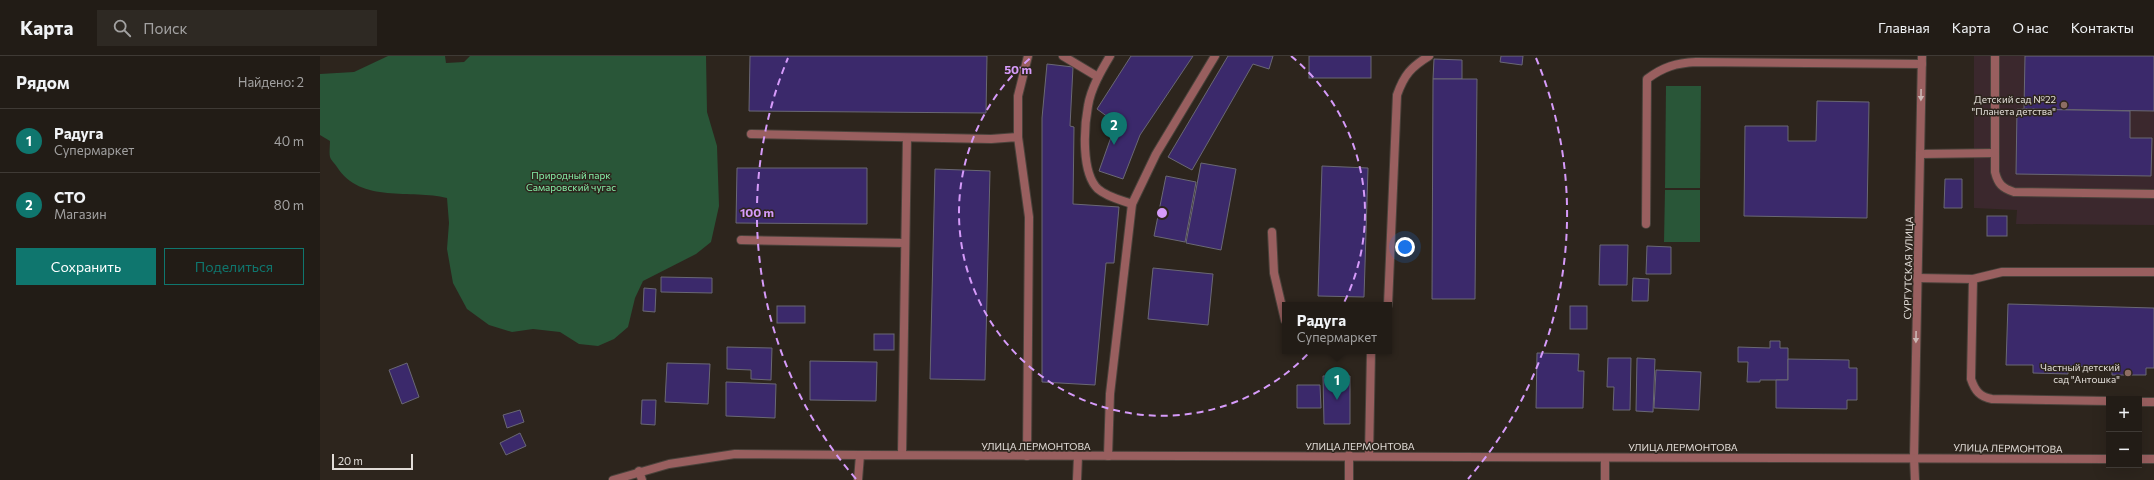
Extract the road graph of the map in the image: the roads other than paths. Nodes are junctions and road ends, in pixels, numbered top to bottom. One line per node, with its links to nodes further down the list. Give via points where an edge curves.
1 (1028, 56): 10 (street, via 1018,96)
2 (1063, 56): 8 (street)
3 (1110, 56): 8 (street)
4 (1216, 56): 15 (street, via 1156,154)
5 (1428, 56): 23 (street, via 1402,78 1396,95)
6 (1996, 56): 13 (street)
7 (1922, 60): 12 (street, СУРГУТСКАЯ УЛИЦА, one-way to 12); 16 (street, via 1696,62 1661,69 1647,79)
8 (1098, 77): 15 (street, via 1088,105 1085,147 1089,174 1098,189)
9 (751, 134): 11 (street)
10 (1018, 136): 11 (street, via 991,139); 33 (street, via 1029,217)
11 (907, 138): 19 (street)
12 (1920, 154): 13 (street); 21 (street, СУРГУТСКАЯ УЛИЦА)
13 (1995, 154): 14 (street, via 1998,182 2004,189 2014,192)
14 (2154, 194)
15 (1132, 204): 35 (street, via 1110,394)
16 (1646, 224)
17 (1272, 232): 24 (street, via 1274,273)
18 (741, 240): 19 (street)
19 (905, 243): 30 (street)
20 (2154, 272): 22 (street, via 2002,272)
21 (1918, 278): 22 (street); 36 (street, СУРГУТСКАЯ УЛИЦА, one-way to 36)
22 (1973, 279): 26 (street, via 1971,379 1974,388 1982,397)
23 (1388, 302)
24 (1282, 307)
25 (1370, 354): 32 (street)
26 (2106, 401)
27 (2142, 402): 28 (street)
28 (2154, 402)
29 (860, 454): 30 (street, УЛИЦА ЛЕРМОНТОВА); 41 (street, УЛИЦА ЛЕРМОНТОВА, via 735,454 702,457); 44 (street)
30 (902, 455): 33 (street, УЛИЦА ЛЕРМОНТОВА)
31 (1350, 455): 32 (street, УЛИЦА ЛЕРМОНТОВА); 35 (street, УЛИЦА ЛЕРМОНТОВА); 46 (street)
32 (1369, 455): 37 (street, УЛИЦА ЛЕРМОНТОВА)
33 (1026, 456): 34 (street, УЛИЦА ЛЕРМОНТОВА)
34 (1078, 456): 35 (street, УЛИЦА ЛЕРМОНТОВА); 45 (street)
35 (1108, 456)
36 (1914, 457): 37 (street, УЛИЦА ЛЕРМОНТОВА); 38 (street, УЛИЦА ЛЕРМОНТОВА); 48 (street, СУРГУТСКАЯ УЛИЦА)
37 (1605, 458): 47 (street)
38 (2106, 459)
39 (2142, 459): 40 (street)
40 (2154, 459)
41 (640, 471): 42 (street, УЛИЦА ЛЕРМОНТОВА); 43 (street)
42 (613, 480)
43 (642, 480)
44 (858, 480)
45 (1077, 480)
46 (1349, 480)
47 (1605, 480)
48 (1915, 480)

